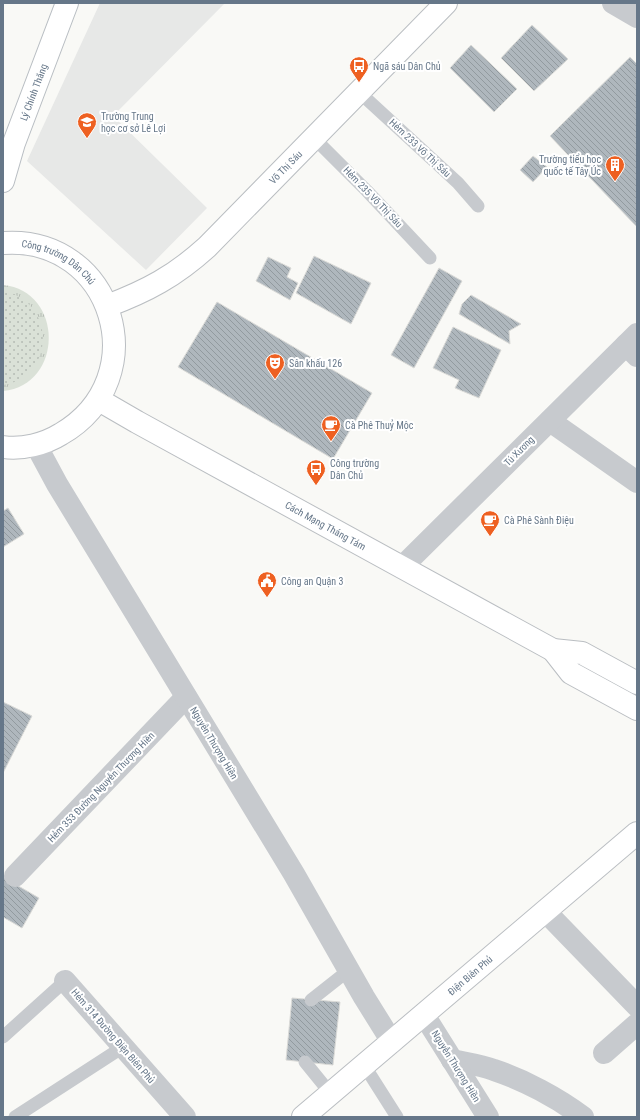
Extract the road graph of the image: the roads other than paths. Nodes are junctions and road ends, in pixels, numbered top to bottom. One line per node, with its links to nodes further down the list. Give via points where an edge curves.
1 (67, 3): 8 (main road, Lý Chính Thắng)
2 (446, 3): 4 (main road, Võ Thị Sáu)
3 (612, 3): 5 (street)
4 (433, 12): 6 (main road, Võ Thị Sáu)
5 (637, 17)
6 (359, 92): 7 (main road, Võ Thị Sáu); 10 (lane, Hẻm 233 Võ Thị Sáu, via 458,183)
7 (314, 138): 12 (lane, Hẻm 235 Võ Thị Sáu); 13 (main road, Võ Thị Sáu, via 193,260 161,282)
8 (8, 139): 9 (main road, Lý Chính Thắng)
9 (3, 181)
10 (478, 206)
11 (3, 243): 13 (main road, Công trường Dân Chủ, via 37,245 60,254 80,268 96,286)
12 (430, 258)
13 (107, 306): 15 (main road, Công trường Dân Chủ, via 113,327 114,348 112,367)
14 (634, 345): 16 (street, Tú Xương)
15 (99, 400): 17 (main road, Công trường Dân Chủ, via 85,417 70,429 54,439); 20 (main road, Cách Mạng Tháng Tám)
16 (550, 421): 19 (street); 20 (street, Tú Xương)
17 (36, 445): 18 (main road, Công trường Dân Chủ); 23 (street, Nguyễn Thượng Hiền)
18 (3, 447)
19 (637, 482)
20 (402, 567): 21 (main road, Cách Mạng Tháng Tám)
21 (553, 650): 22 (main road, Cách Mạng Tháng Tám, via 582,653); 24 (main road, Cách Mạng Tháng Tám, via 571,673)
22 (637, 683)
23 (186, 697): 26 (street, Hẻm 353 Đường Nguyễn Thượng Hiền); 28 (street, Nguyễn Thượng Hiền)
24 (637, 710)
25 (637, 833): 27 (main road, Điện Biên Phủ)
26 (15, 876)
27 (545, 911): 31 (street); 32 (main road, Điện Biên Phủ)
28 (349, 970): 30 (lane); 35 (street, Nguyễn Thượng Hiền)
29 (65, 981): 34 (lane, Hẻm 314 Đường Điện Biên Phủ); 36 (street, Hẻm 314 Đường Điện Biên Phủ)
30 (311, 1000)
31 (637, 1006)
32 (424, 1015): 35 (main road, Điện Biên Phủ); 38 (street, Nguyễn Thượng Hiền)
33 (637, 1024): 37 (street)
34 (3, 1037)
35 (392, 1042): 40 (main road, Điện Biên Phủ)
36 (123, 1047): 42 (lane); 43 (street, Hẻm 314 Đường Điện Biên Phủ)
37 (604, 1053)
38 (452, 1060): 46 (street, Nguyễn Thượng Hiền); 47 (street, via 506,1075 533,1087)
39 (305, 1062): 41 (lane)
40 (364, 1065): 41 (main road, Điện Biên Phủ); 45 (lane)
41 (331, 1094): 44 (main road, Điện Biên Phủ)
42 (15, 1117)
43 (185, 1117)
44 (303, 1117)
45 (397, 1117)
46 (488, 1117)
47 (583, 1117)

